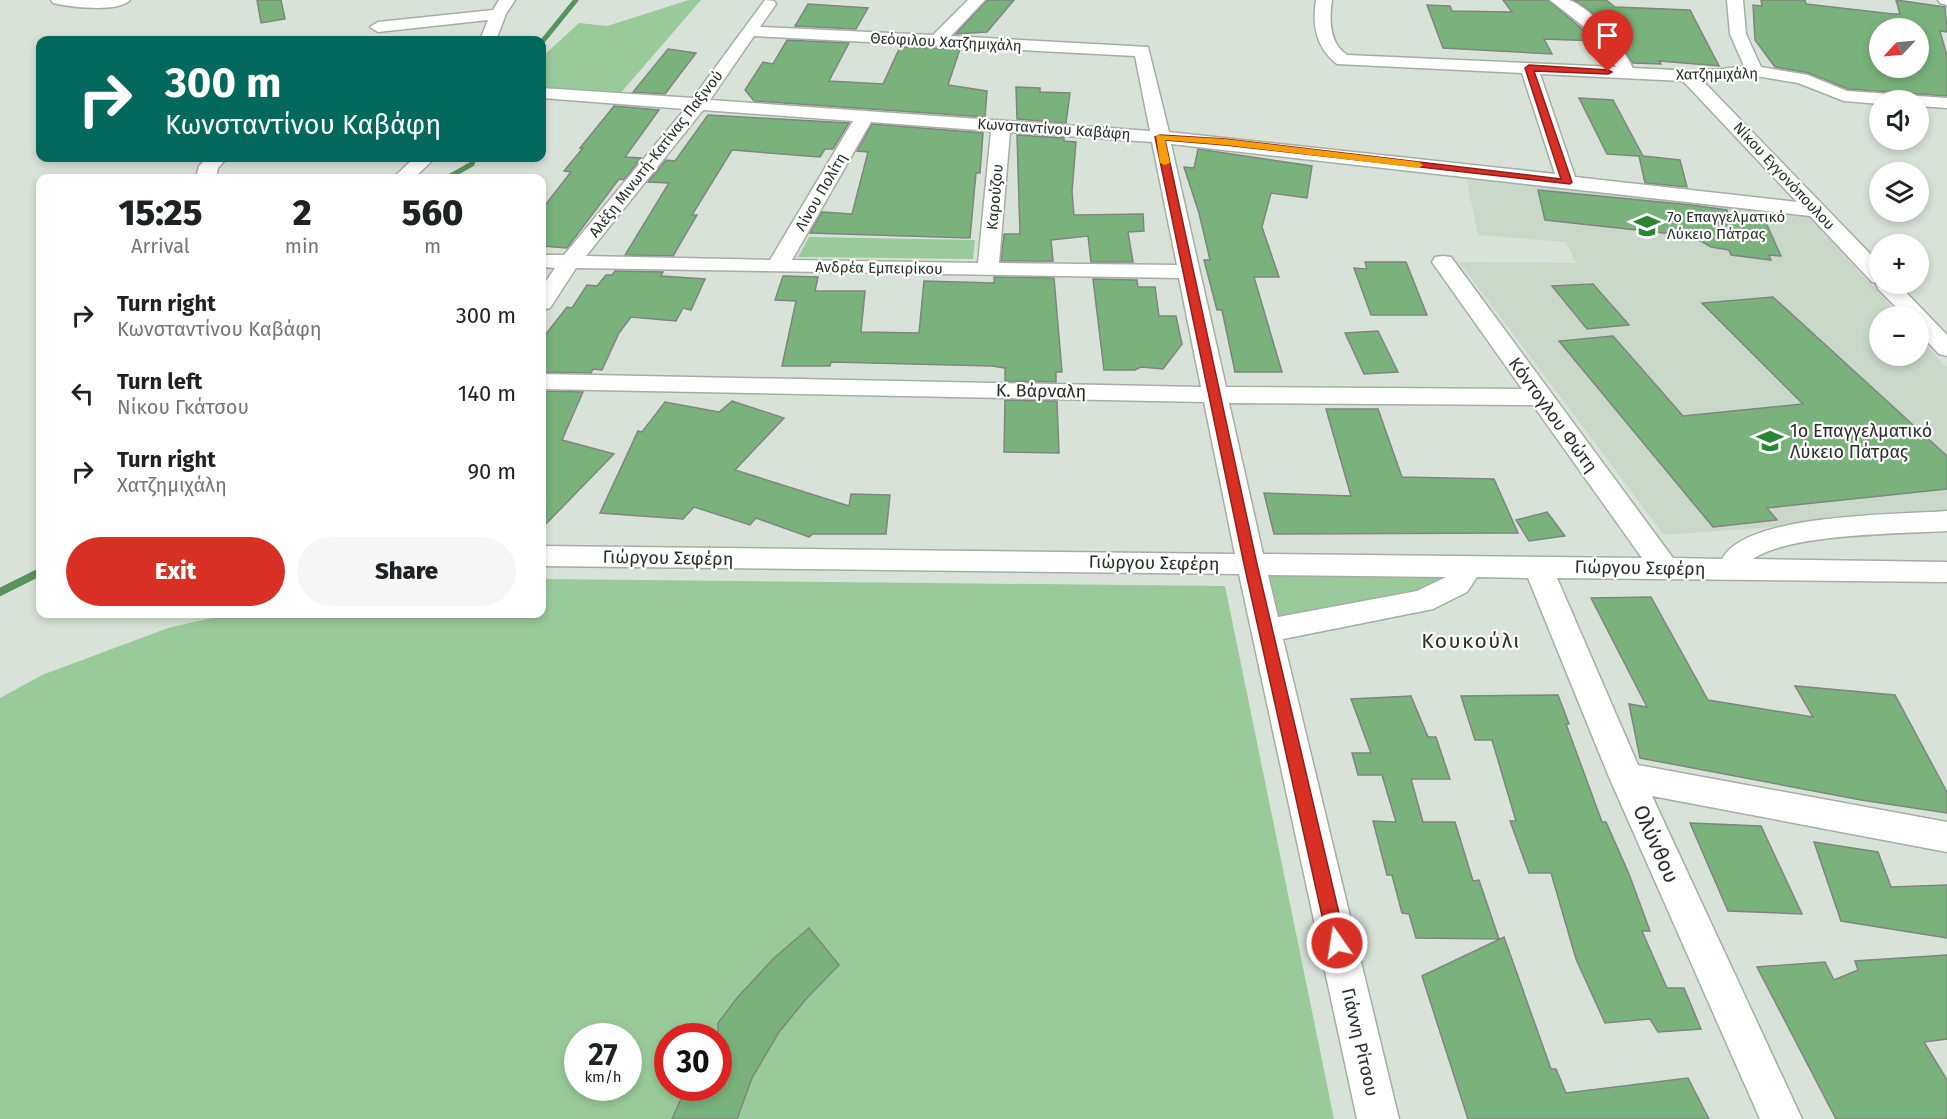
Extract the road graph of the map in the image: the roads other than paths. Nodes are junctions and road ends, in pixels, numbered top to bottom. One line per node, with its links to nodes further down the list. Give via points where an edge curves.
1 (59, 0): 2 (street, via 84,4)
2 (122, 0)
3 (507, 0): 9 (street)
4 (977, 0): 13 (street)
5 (1324, 0): 15 (street, Χατζημιχάλη, via 1323,28 1330,48 1343,60)
6 (1558, 0): 17 (street, via 1606,36)
7 (1735, 0): 16 (street, via 1739,38)
8 (768, 4): 11 (street, Αλέξη Μινωτή-Κατίνας Παξινού)
9 (498, 14): 10 (street); 12 (street)
10 (378, 27)
11 (750, 31): 13 (street, Θεόφιλου Χατζημιχάλη); 23 (street, Αλέξη Μινωτή-Κατίνας Παξινού)
12 (490, 36)
13 (936, 42): 14 (street, Θεόφιλου Χατζημιχάλη)
14 (1142, 51): 26 (street, Γιάννη Ρίτσου)
15 (1529, 68): 17 (street, Χατζημιχάλη); 29 (street)
16 (1755, 72): 18 (street, Χατζημιχάλη); 20 (street, Χατζημιχάλη, via 1802,79 1844,96)
17 (1627, 73): 18 (street, Χατζημιχάλη)
18 (1688, 76): 30 (street, Νίκου Εγγονόπουλου)
19 (546, 93): 23 (street, Κωνσταντίνου Καβάφη)
20 (1869, 98)
21 (1929, 102): 22 (street)
22 (1947, 103)
23 (698, 104): 24 (street, Κωνσταντίνου Καβάφη); 32 (street, Αλέξη Μινωτή-Κατίνας Παξινού)
24 (865, 116): 25 (street, Κωνσταντίνου Καβάφη); 35 (street, Λίνου Πολίτη)
25 (1002, 125): 26 (street, Κωνσταντίνου Καβάφη); 36 (street, Καρούζου)
26 (1160, 137): 29 (street, Κωνσταντίνου Καβάφη); 37 (street, Γιάννη Ρίτσου)
27 (420, 162): 28 (street)
28 (407, 174)
29 (1567, 182): 30 (street, Κωνσταντίνου Καβάφη)
30 (1815, 210): 34 (street, Νίκου Εγγονόπουλου)
31 (546, 261): 32 (street, Ανδρέα Εμπειρίκου)
32 (570, 262): 35 (street, Ανδρέα Εμπειρίκου); 39 (street, Αλέξη Μινωτή-Κατίνας Παξινού)
33 (1443, 262): 45 (street, Κόντογλου Φώτη)
34 (1869, 266)
35 (777, 267): 36 (street, Ανδρέα Εμπειρίκου)
36 (988, 269): 37 (street, Ανδρέα Εμπειρίκου)
37 (1189, 272): 44 (street, Γιάννη Ρίτσου)
38 (1896, 294): 40 (street)
39 (546, 297)
40 (1907, 306)
41 (1929, 329): 42 (street)
42 (1947, 349)
43 (546, 382): 44 (street, Κ. Βάρναλη)
44 (1215, 395): 45 (street, Κ. Βάρναλη); 48 (street, Γιάννη Ρίτσου)
45 (1540, 397): 51 (street, Κόντογλου Φώτη)
46 (1947, 521): 52 (street, via 1784,535 1745,551 1736,560)
47 (546, 556): 48 (street, Γιώργου Σεφέρη)
48 (1251, 564): 49 (street, Γιώργου Σεφέρη); 54 (street, Γιάννη Ρίτσου)
49 (1467, 566): 50 (street, Γιώργου Σεφέρη); 54 (street, via 1457,584 1423,601)
50 (1538, 567): 51 (street, Γιώργου Σεφέρη); 55 (street, Ολύνθου)
51 (1664, 568): 52 (street, Γιώργου Σεφέρη)
52 (1735, 570): 53 (street, Γιώργου Σεφέρη)
53 (1947, 572)
54 (1266, 631): 57 (street, Γιάννη Ρίτσου)
55 (1626, 777): 56 (street); 58 (street, Ολύνθου)
56 (1947, 837)
57 (1378, 1119)
58 (1781, 1119)

